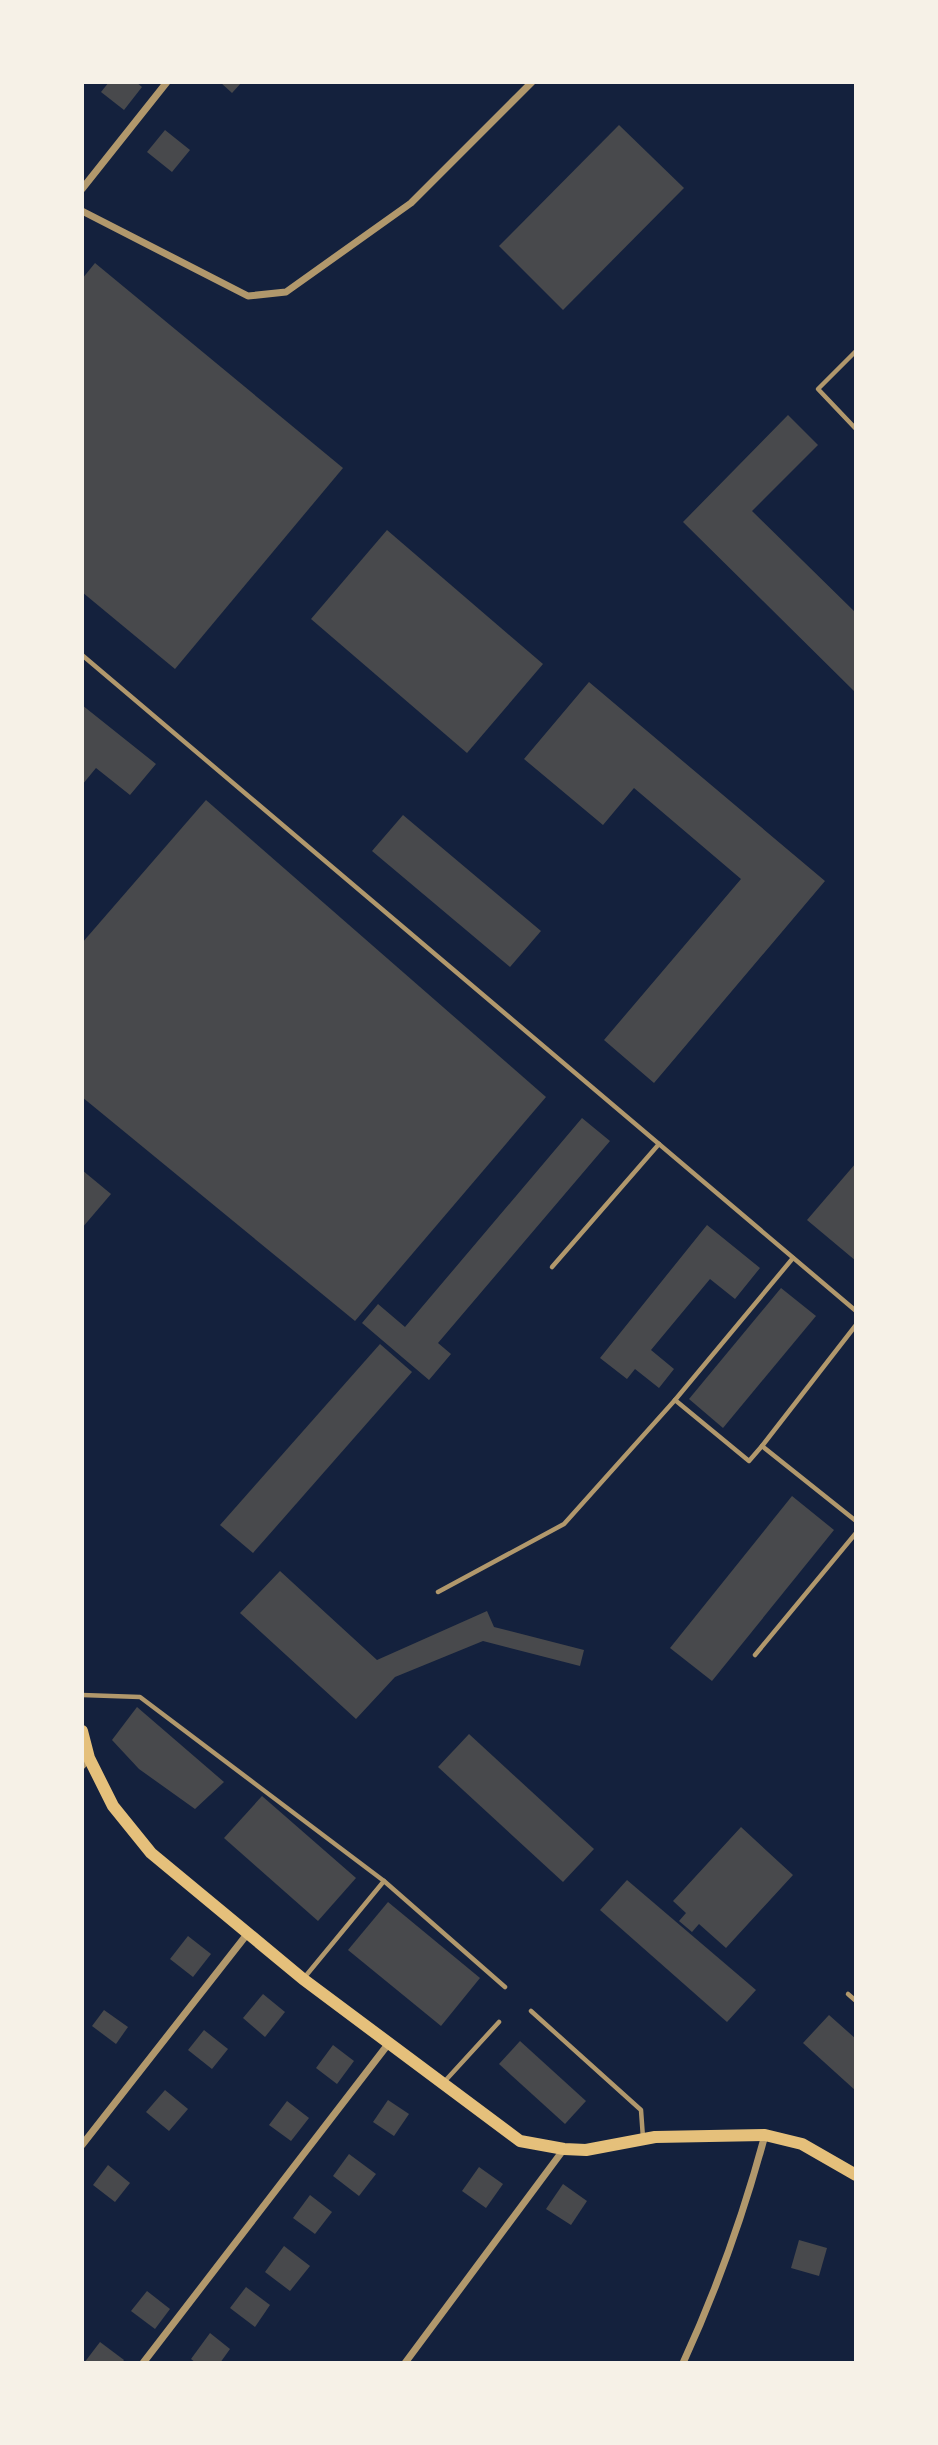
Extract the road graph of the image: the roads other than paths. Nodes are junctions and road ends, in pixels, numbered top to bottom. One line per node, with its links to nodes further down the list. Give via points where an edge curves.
1 (167, 82): 3 (street)
2 (532, 82): 4 (street, via 411,202 286,292 248,296)
3 (82, 189)
4 (82, 211)
5 (856, 351): 6 (lane, via 818,389)
6 (856, 429)
7 (82, 655): 8 (lane)
8 (659, 1144): 9 (lane); 10 (lane)
9 (793, 1258): 11 (lane); 13 (lane)
10 (552, 1267)
11 (856, 1311)
12 (856, 1325): 14 (lane)
13 (675, 1400): 14 (lane, via 749,1461); 17 (lane, via 564,1524)
14 (762, 1446): 15 (lane)
15 (856, 1521)
16 (856, 1532): 18 (lane)
17 (438, 1592)
18 (755, 1655)
19 (82, 1695): 22 (lane, via 141,1697)
20 (82, 1731): 21 (main road)
21 (86, 1762): 23 (main road, via 113,1806 151,1853)
22 (384, 1881): 24 (lane); 25 (lane)
23 (248, 1933): 24 (main road); 34 (street)
24 (303, 1979): 30 (main road)
25 (505, 1986)
26 (848, 1994): 27 (lane)
27 (856, 2001)
28 (531, 2011): 33 (lane, via 641,2110)
29 (499, 2022): 31 (lane)
30 (388, 2043): 31 (main road); 37 (street)
31 (443, 2084): 35 (main road, via 520,2141)
32 (765, 2135): 33 (main road); 36 (main road, via 802,2144); 39 (street, via 710,2303)
33 (643, 2139): 35 (main road, via 586,2150)
34 (82, 2145)
35 (564, 2149): 38 (street)
36 (856, 2175)
37 (143, 2363)
38 (405, 2363)
39 (682, 2363)

